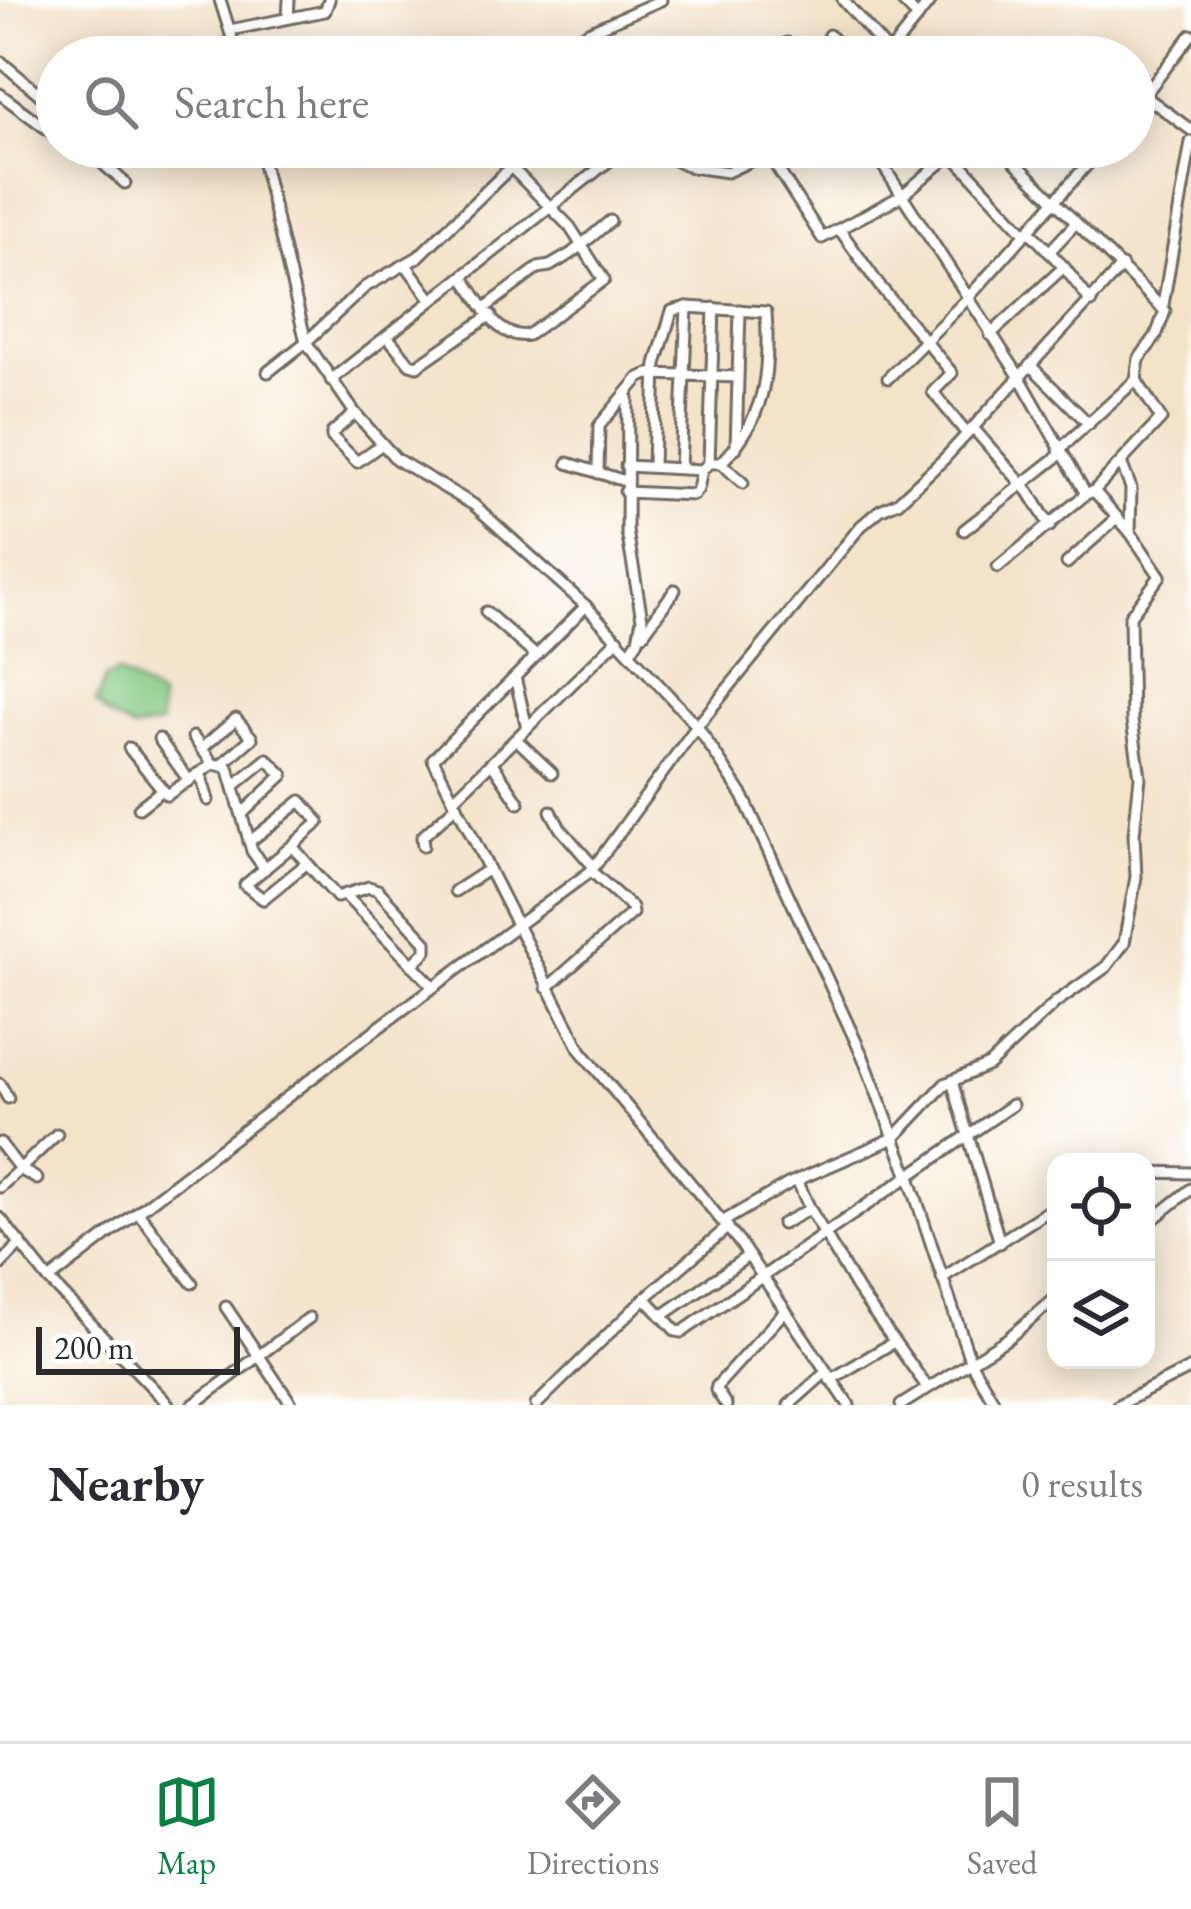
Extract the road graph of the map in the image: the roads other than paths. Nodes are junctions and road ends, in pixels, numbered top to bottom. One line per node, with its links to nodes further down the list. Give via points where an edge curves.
1 (220, 0): 11 (street)
2 (289, 0): 10 (street)
3 (329, 0): 10 (street, via 326,10)
4 (661, 0): 13 (street)
5 (843, 0): 8 (street)
6 (901, 0): 9 (street)
7 (931, 0): 9 (street)
8 (857, 4): 14 (street)
9 (918, 17): 15 (street)
10 (288, 18): 11 (street)
11 (230, 29): 12 (street)
12 (232, 36)
13 (583, 36)
14 (877, 36)
15 (904, 36)
16 (1188, 43): 18 (street)
17 (0, 61): 19 (street)
18 (1155, 83)
19 (36, 91)
20 (0, 94): 24 (street)
21 (1155, 103): 23 (street)
22 (1191, 106): 23 (street)
23 (1180, 119): 25 (street)
24 (36, 121)
25 (1191, 130)
26 (1191, 142): 27 (street)
27 (1189, 166): 59 (street)
28 (108, 168): 41 (street)
29 (264, 168): 67 (street)
30 (510, 168): 51 (street)
31 (512, 168): 44 (street)
32 (598, 168): 44 (street)
33 (704, 168): 34 (street)
34 (736, 168)
35 (783, 168): 47 (street, via 820,237)
36 (884, 168): 42 (street)
37 (935, 168): 42 (street)
38 (970, 168): 48 (street)
39 (1021, 168): 43 (street)
40 (1085, 168): 43 (street)
41 (125, 183)
42 (901, 196): 47 (street); 55 (street)
43 (1055, 203): 46 (street); 48 (street)
44 (552, 207): 49 (street); 54 (street)
45 (610, 221): 49 (street)
46 (1076, 223): 50 (street); 52 (street)
47 (840, 230): 66 (street)
48 (1028, 232): 50 (street); 55 (street)
49 (581, 246): 63 (street, via 538,268); 63 (street, via 604,280 528,335 506,334)
50 (1049, 252): 53 (street)
51 (406, 265): 57 (street); 67 (street, via 371,282)
52 (1122, 266): 56 (street); 59 (street)
53 (1064, 268): 56 (street); 64 (street)
54 (464, 279): 57 (street); 63 (street)
55 (967, 298): 64 (street); 66 (street)
56 (1094, 299): 58 (street); 68 (street)
57 (432, 300): 65 (street)
58 (1107, 304)
59 (1163, 305): 77 (street)
60 (687, 307): 61 (street); 70 (street, via 672,311); 71 (street)
61 (714, 308): 62 (street); 72 (street)
62 (740, 310): 74 (street); 83 (street, via 767,314 761,407)
63 (488, 311): 65 (street, via 417,366)
64 (990, 335): 73 (street)
65 (386, 336): 76 (street)
66 (926, 340): 75 (street); 81 (street, via 952,373 933,392)
67 (307, 342): 69 (street); 76 (street)
68 (1030, 365): 73 (street); 80 (street)
69 (268, 372)
70 (655, 374): 71 (street); 78 (street, via 639,378); 89 (street)
71 (684, 375): 72 (street); 90 (street)
72 (711, 376): 74 (street); 87 (street)
73 (1019, 376): 81 (street); 84 (street)
74 (736, 377): 83 (street)
75 (888, 379)
76 (331, 380): 79 (street)
77 (1136, 380): 80 (street); 86 (street, via 1162,418)
78 (628, 395): 88 (street); 91 (street, via 599,427)
79 (355, 413): 82 (street); 82 (street, via 332,437 357,462)
80 (1089, 424): 84 (street)
81 (970, 431): 93 (street); 110 (street, via 898,502 861,526)
82 (382, 445): 103 (street, via 474,505)
83 (736, 448): 87 (street)
84 (1060, 452): 93 (street); 95 (street)
85 (568, 464): 91 (street)
86 (1122, 464): 95 (street); 99 (street, via 1131,488)
87 (711, 465): 90 (street); 92 (street); 94 (street, via 697,493)
88 (626, 466): 89 (street); 94 (street)
89 (653, 466): 90 (street)
90 (680, 468)
91 (598, 473): 94 (street)
92 (743, 483)
93 (1021, 485): 97 (street); 98 (street)
94 (625, 487): 106 (street)
95 (1090, 492): 96 (street); 97 (street)
96 (1117, 518): 99 (street); 100 (street)
97 (1050, 526): 101 (street)
98 (964, 530)
99 (1130, 532): 143 (street, via 1160,578 1130,617 1140,777 1129,934 1106,967 988,1065)
100 (1067, 563)
101 (998, 566)
102 (675, 590): 106 (street)
103 (586, 606): 105 (street); 108 (street)
104 (486, 612): 108 (street)
105 (618, 639): 107 (street); 111 (street)
106 (638, 640): 107 (street)
107 (630, 652): 110 (street)
108 (536, 655): 109 (street)
109 (514, 677): 111 (street); 125 (street, via 433,756)
110 (698, 726): 136 (street); 149 (street, via 743,796)
111 (527, 728): 114 (street)
112 (193, 737): 116 (street)
113 (159, 739): 121 (street)
114 (516, 739): 117 (street); 120 (street)
115 (129, 748): 123 (street)
116 (201, 749): 118 (street); 118 (street, via 236,719 252,738)
117 (492, 763): 125 (street); 126 (street)
118 (217, 765): 119 (street); 122 (street, via 230,770)
119 (200, 773): 121 (street); 124 (street)
120 (552, 773)
121 (189, 781): 123 (street, via 170,796)
122 (235, 785): 129 (street); 129 (street, via 267,759 283,775)
123 (162, 790): 127 (street)
124 (208, 800)
125 (456, 802): 132 (street, via 422,837); 134 (street)
126 (519, 803)
127 (139, 808)
128 (550, 811): 136 (street)
129 (242, 814): 130 (street)
130 (249, 842): 131 (street, via 301,801 319,822); 135 (street)
131 (292, 846): 133 (street); 135 (street)
132 (423, 846)
133 (306, 864): 135 (street, via 263,899 245,885); 138 (street, via 332,894)
134 (489, 868): 137 (street); 139 (street)
135 (265, 869)
136 (593, 869): 139 (street); 142 (street, via 632,913)
137 (454, 891)
138 (346, 896): 140 (street); 140 (street, via 378,890 426,943)
139 (515, 924): 141 (street); 142 (street)
140 (412, 965): 141 (street)
141 (433, 986): 160 (street)
142 (547, 988): 164 (street, via 581,1051)
143 (952, 1081): 147 (street); 149 (street)
144 (0, 1084): 145 (street)
145 (8, 1098)
146 (1012, 1105): 147 (street)
147 (968, 1133): 154 (street); 168 (street)
148 (57, 1134): 151 (street)
149 (894, 1138): 154 (street); 156 (street)
150 (0, 1143): 151 (street)
151 (20, 1169): 155 (street); 157 (street)
152 (1155, 1172): 153 (street)
153 (1191, 1173)
154 (908, 1174): 166 (street); 172 (street)
155 (37, 1179)
156 (796, 1180): 159 (street); 164 (street)
157 (0, 1187)
158 (1191, 1189): 163 (street)
159 (810, 1209): 165 (street); 166 (street)
160 (138, 1212): 173 (street); 174 (street)
161 (1047, 1212): 168 (street)
162 (0, 1218): 167 (street)
163 (1155, 1218)
164 (726, 1224): 169 (street); 176 (street)
165 (782, 1224)
166 (822, 1233): 171 (street); 183 (street)
167 (21, 1243): 170 (street); 173 (street)
168 (1000, 1244): 172 (street)
169 (748, 1256): 171 (street); 175 (street)
170 (0, 1265)
171 (762, 1278): 179 (street); 180 (street)
172 (942, 1278): 185 (street)
173 (49, 1280): 189 (street)
174 (192, 1283)
175 (705, 1286): 179 (street); 181 (street)
176 (646, 1298): 181 (street); 192 (street)
177 (1047, 1305): 185 (street)
178 (226, 1307): 184 (street)
179 (718, 1307): 181 (street, via 680,1333)
180 (784, 1312): 187 (street); 193 (street, via 718,1386)
181 (662, 1316)
182 (309, 1318): 184 (street)
183 (894, 1342): 187 (street); 188 (street)
184 (257, 1354): 190 (street); 191 (street)
185 (970, 1363): 188 (street); 197 (street)
186 (1191, 1368): 198 (street)
187 (828, 1377): 194 (street); 195 (street)
188 (927, 1387): 196 (street)
189 (169, 1405)
190 (193, 1405)
191 (292, 1405)
192 (536, 1405)
193 (726, 1405)
194 (789, 1405)
195 (848, 1405)
196 (901, 1405)
197 (996, 1405)
198 (1118, 1405)

